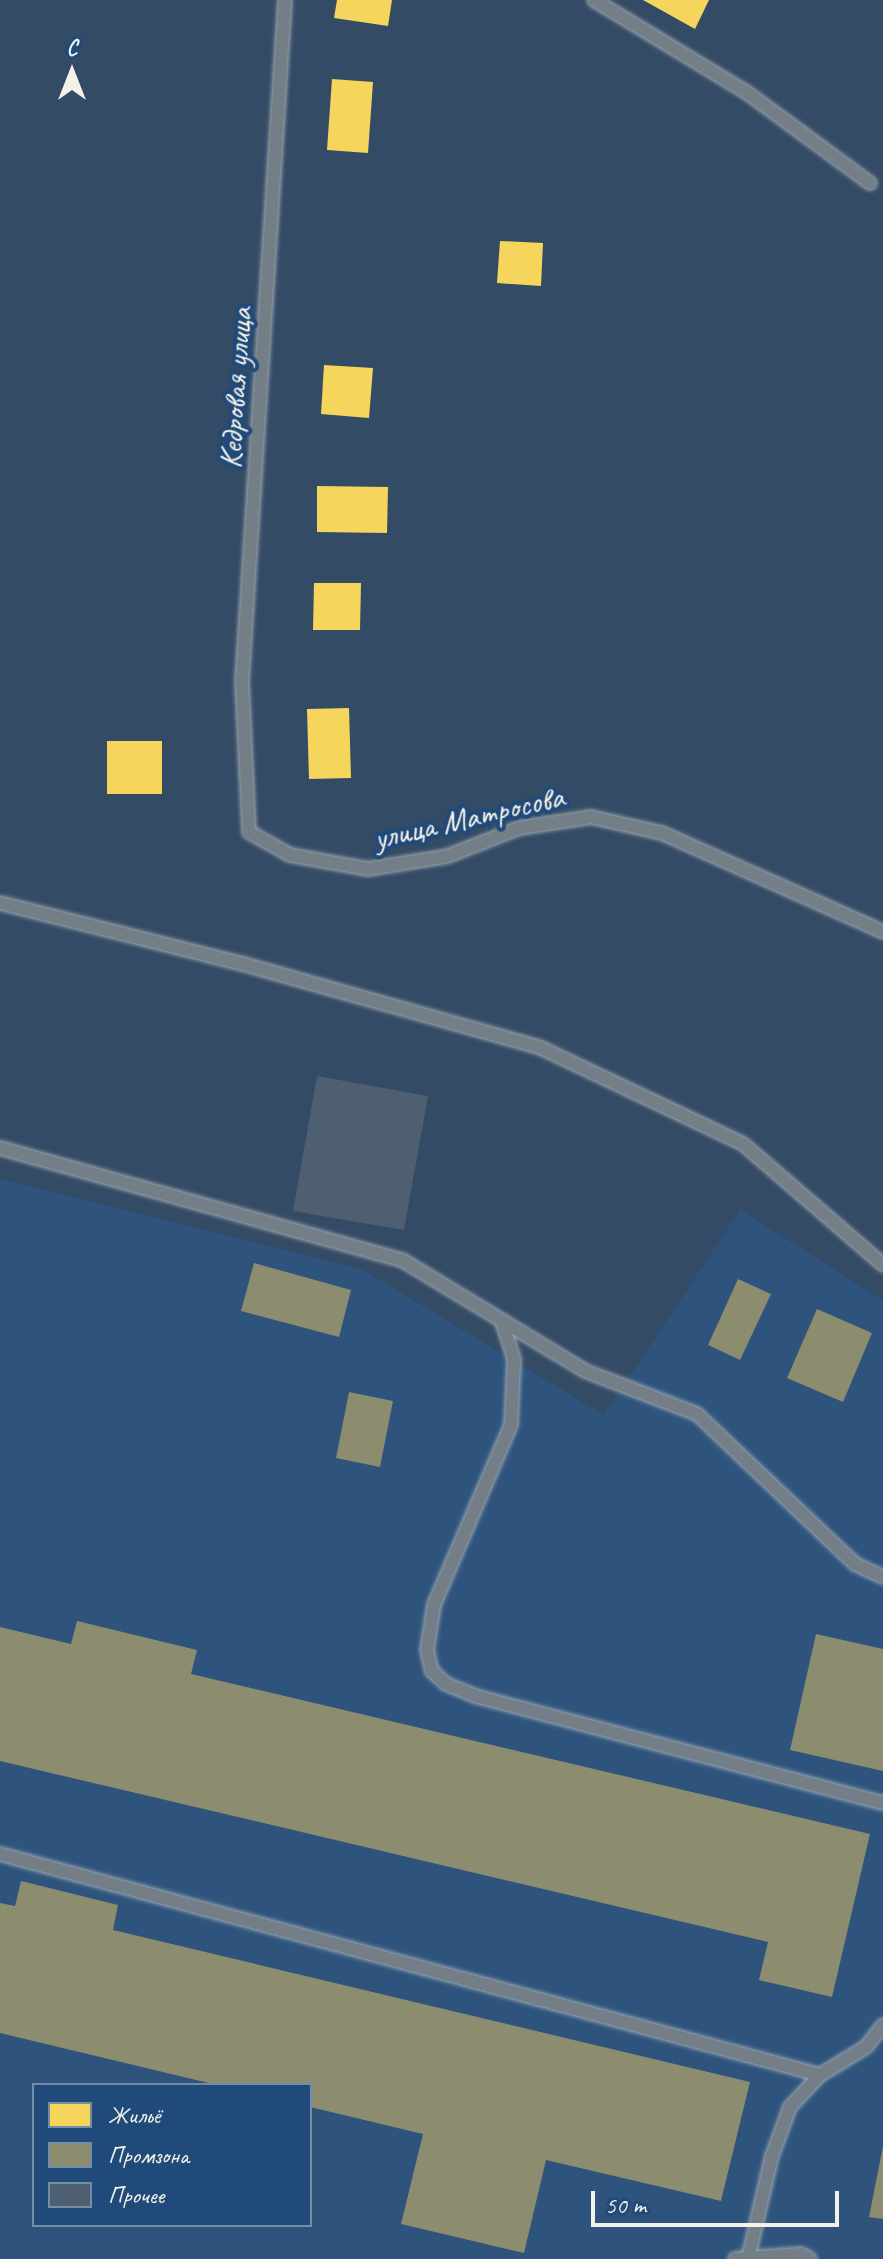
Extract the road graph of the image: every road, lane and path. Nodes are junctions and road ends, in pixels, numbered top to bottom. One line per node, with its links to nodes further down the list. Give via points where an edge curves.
1 (285, 0): 4 (lane, Кедровая улица, via 242,682)
2 (594, 0): 3 (lane, via 746,92)
3 (870, 183)
4 (244, 779): 6 (lane, улица Матросова, via 249,832 290,855 368,869 448,856 519,828 591,817 662,833)
5 (0, 903): 8 (lane, via 541,1048 743,1144)
6 (883, 932)
7 (0, 1148): 9 (lane, via 402,1260)
8 (883, 1265)
9 (502, 1322): 10 (lane, via 585,1371 697,1414 855,1564); 11 (lane, via 514,1360 511,1425 434,1605 427,1650 432,1671 446,1684 475,1696)
10 (883, 1577)
11 (883, 1803)
12 (0, 1854): 14 (lane)
13 (883, 2025): 14 (lane, via 866,2047)
14 (820, 2075): 15 (lane, via 790,2107)
15 (744, 2258): 16 (lane, via 801,2254)
16 (810, 2259)

